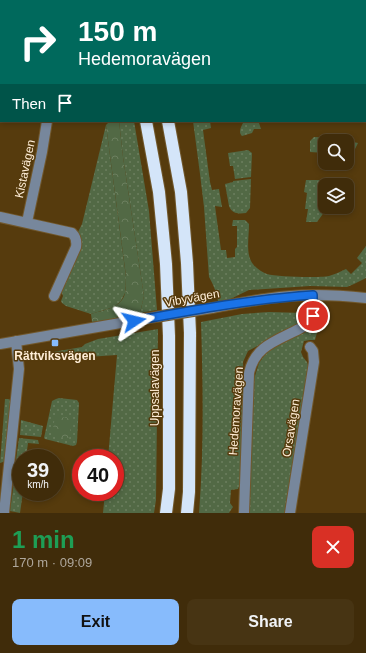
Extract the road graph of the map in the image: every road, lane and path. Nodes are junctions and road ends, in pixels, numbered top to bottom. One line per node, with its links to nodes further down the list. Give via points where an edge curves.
1 (47, 122): 5 (street, Kistavägen)
2 (146, 122): 14 (highway, Uppsalavägen, via 159,192 166,264 169,336)
3 (168, 122): 15 (highway, via 181,192 187,263 190,333)
4 (0, 217): 5 (street)
5 (27, 222): 7 (street, via 72,233 76,239 76,247)
6 (313, 295): 8 (street, Vibyvägen); 9 (street, Vibyvägen, bridge, via 274,298); 16 (street, Hedemoravägen, via 313,316 310,321 302,328 262,349 251,365)
7 (54, 296)
8 (366, 298)
9 (16, 341): 10 (street, Vibyvägen); 12 (street, via 20,369)
10 (0, 344)
11 (310, 347): 17 (street, Orsavägen, via 314,362)
12 (5, 466): 13 (street)
13 (4, 513)
14 (166, 513)
15 (187, 513)
16 (244, 513)
17 (290, 513)

